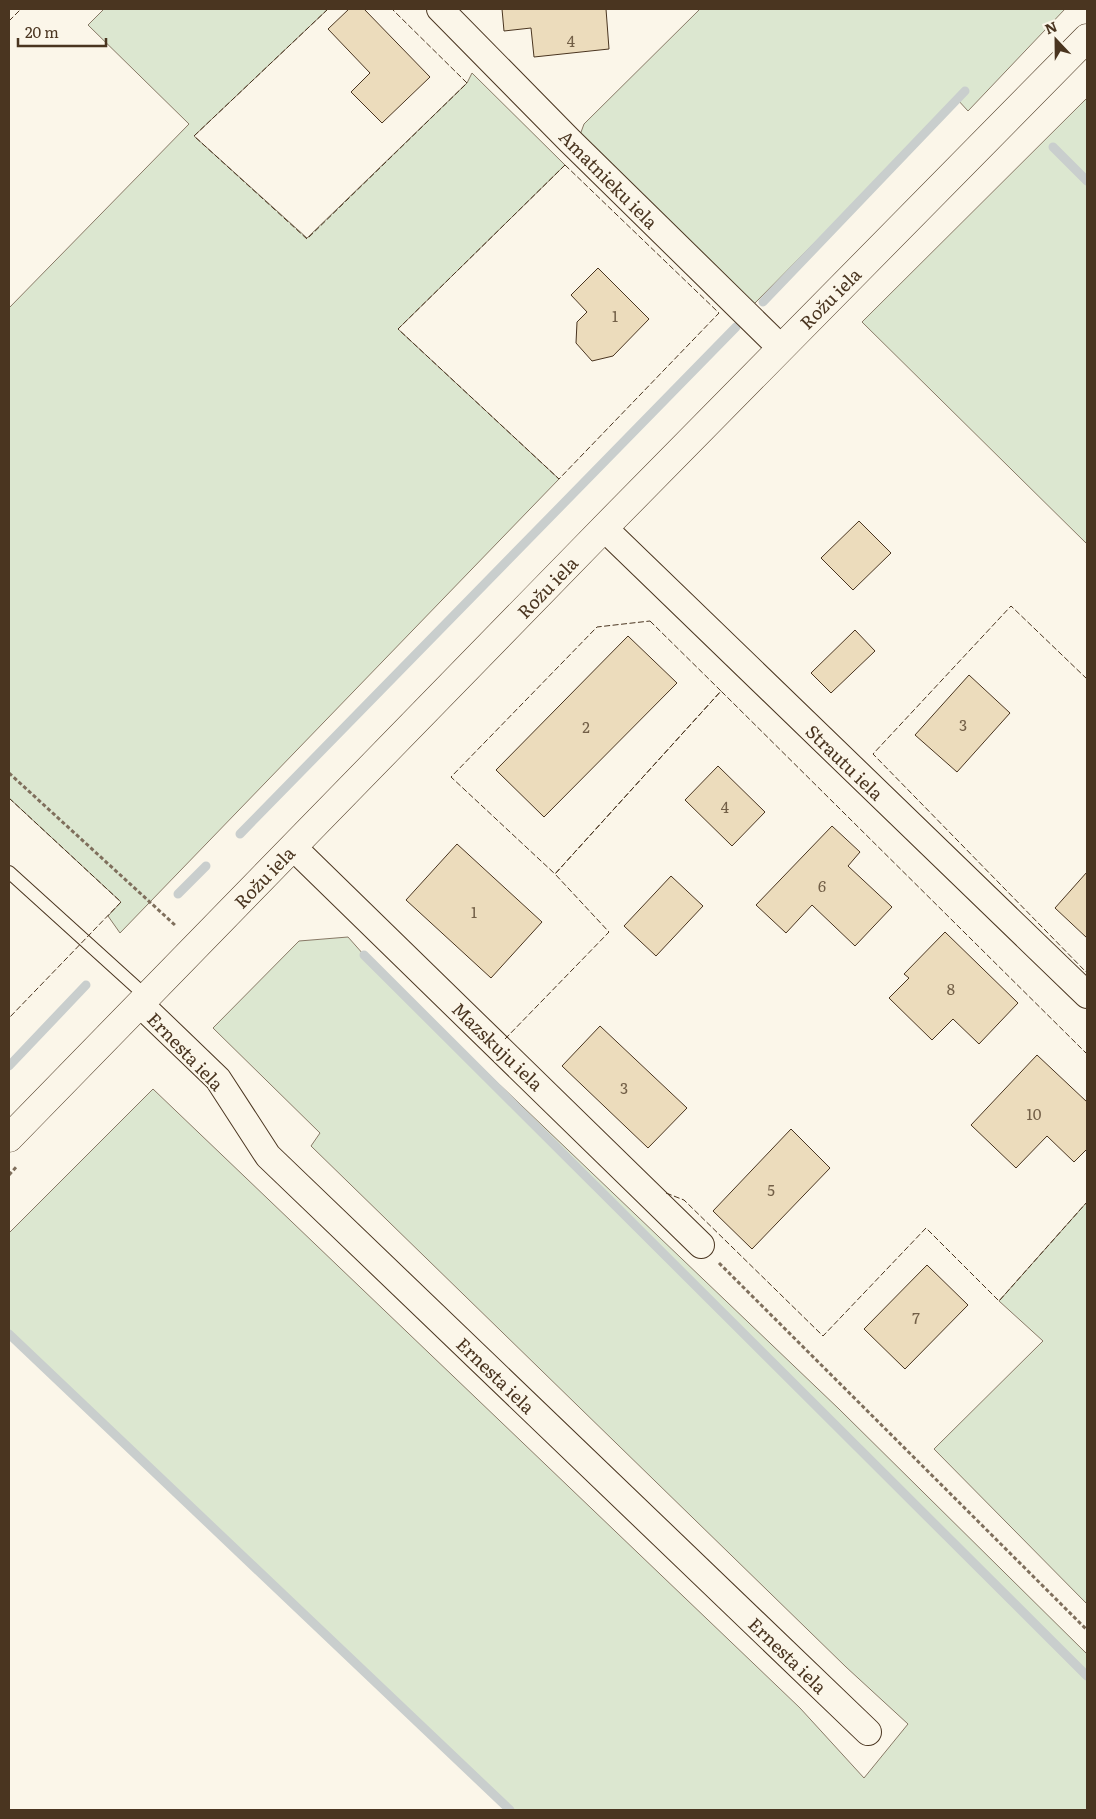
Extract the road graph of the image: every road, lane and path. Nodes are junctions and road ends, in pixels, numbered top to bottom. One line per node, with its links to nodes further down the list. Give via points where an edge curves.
1 (440, 9): 3 (street, Amatnieku iela)
2 (1087, 38): 3 (street, Rožu iela)
3 (781, 348): 4 (street, Rožu iela)
4 (604, 528): 6 (street, Rožu iela); 9 (street, Strautu iela)
5 (9, 773): 8 (path)
6 (293, 847): 8 (street, Rožu iela); 12 (street, Mazskuju iela)
7 (9, 872): 10 (lane)
8 (197, 945): 10 (street, Rožu iela)
9 (1087, 995)
10 (143, 1001): 11 (street, Rožu iela); 14 (street, Ernesta iela, via 218,1079 268,1156)
11 (9, 1138)
12 (701, 1245): 13 (path)
13 (1087, 1630)
14 (868, 1732)

